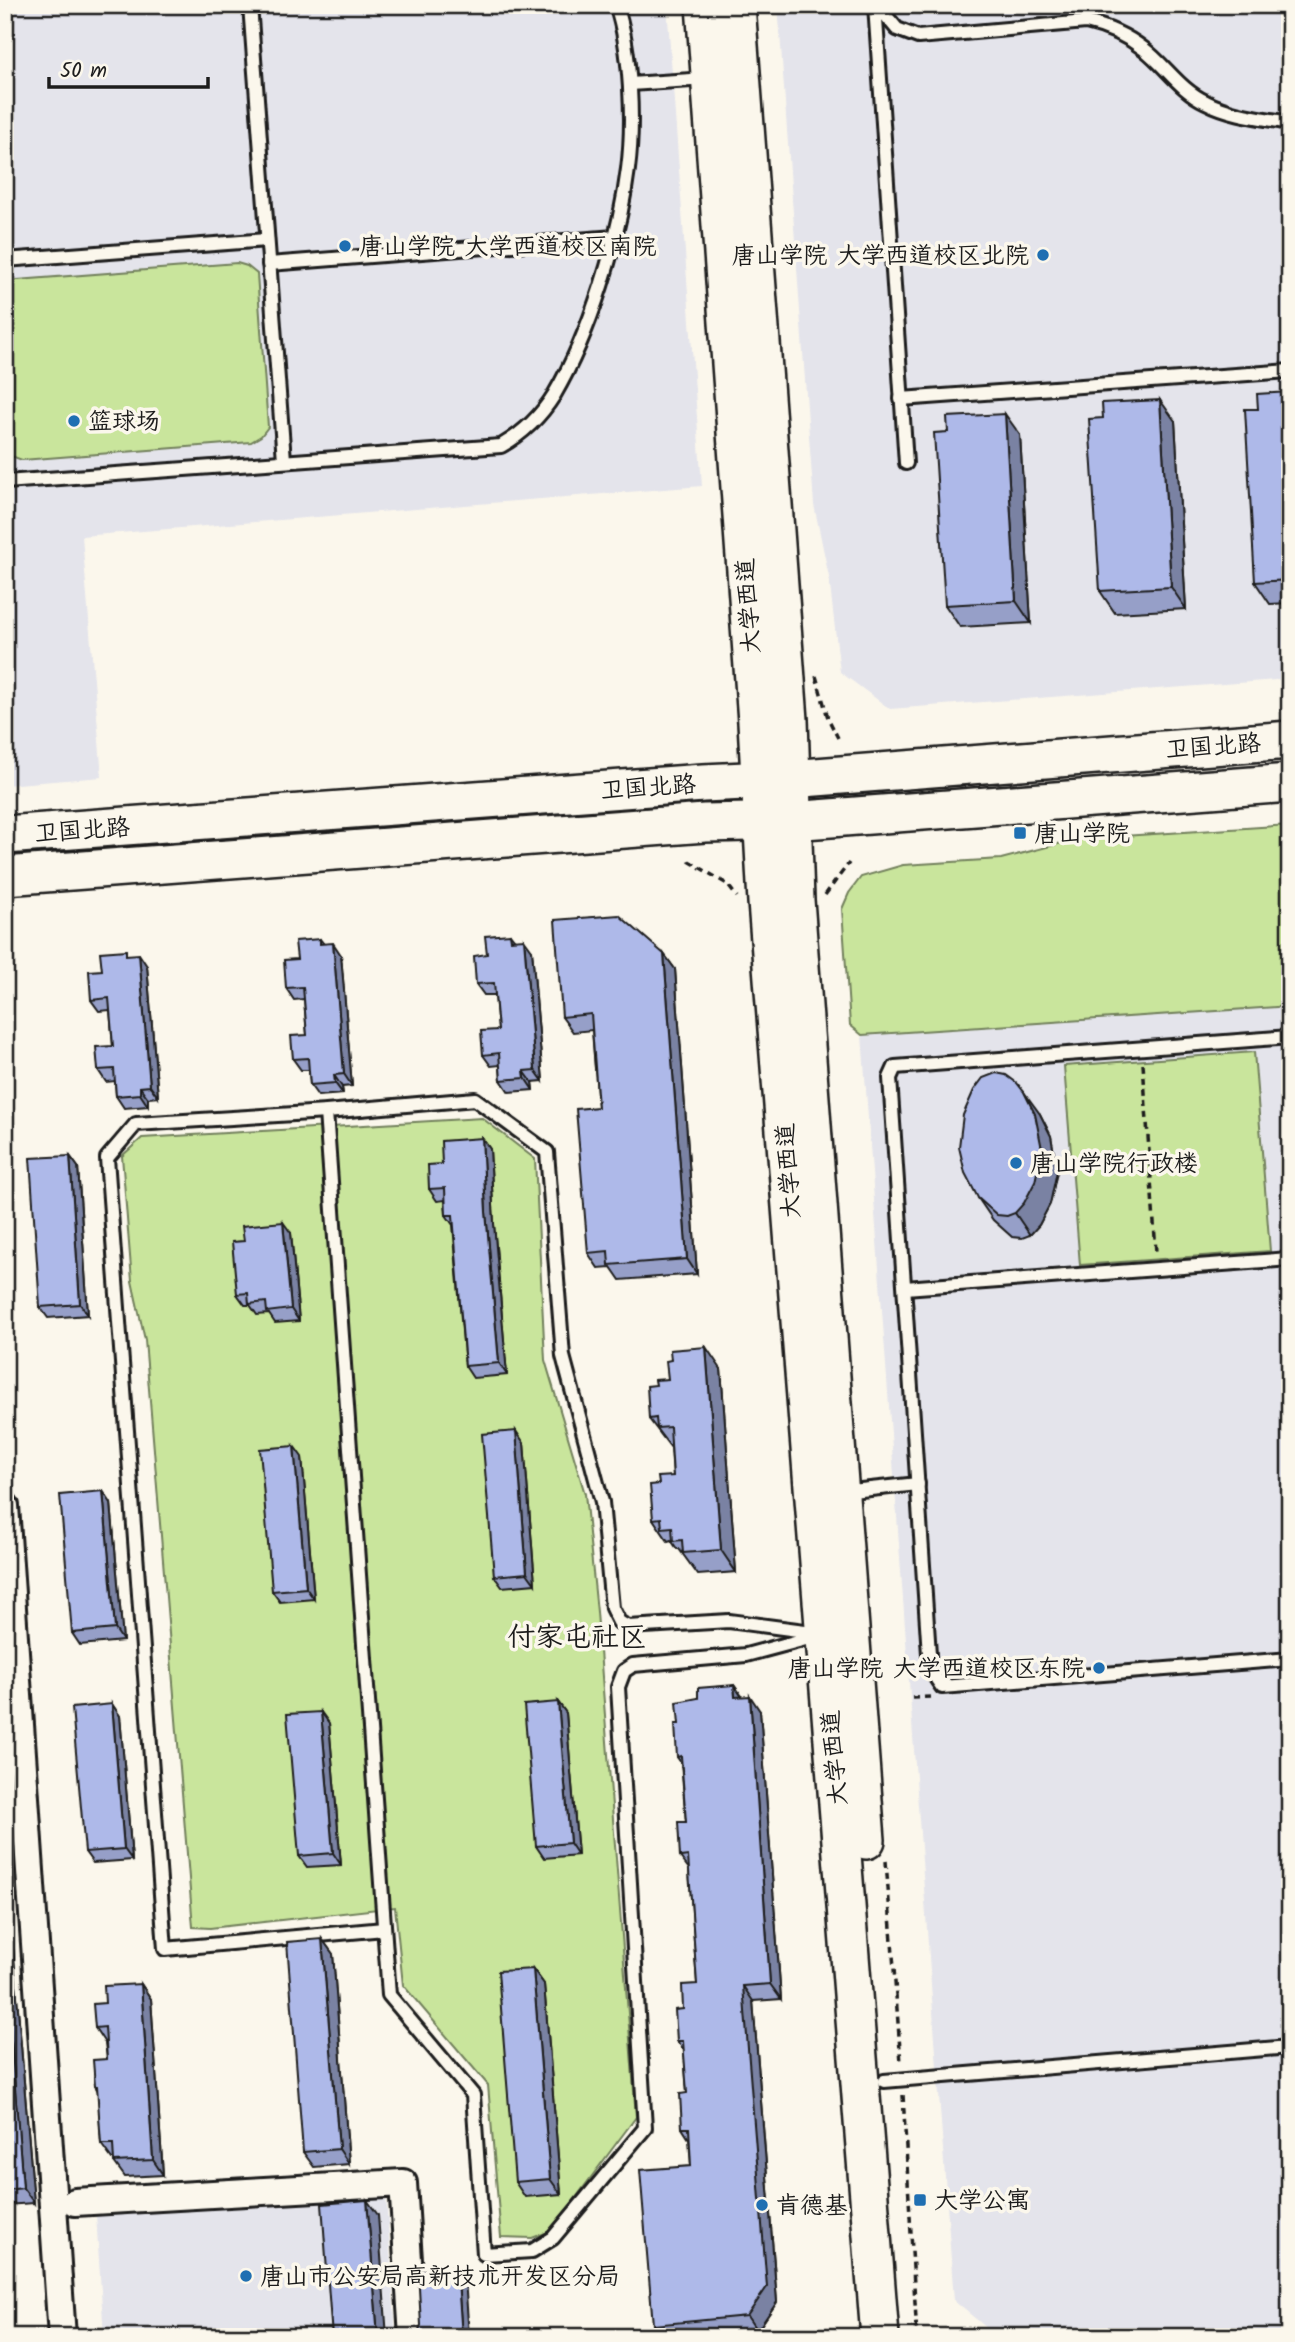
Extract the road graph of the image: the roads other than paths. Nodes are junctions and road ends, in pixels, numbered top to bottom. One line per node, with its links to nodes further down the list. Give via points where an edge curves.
1 (250, 5): 10 (lane)
2 (616, 5): 7 (lane)
3 (705, 5): 6 (main road, 大学西道)
4 (736, 5): 19 (main road, 大学西道, via 789,720)
5 (876, 5): 8 (lane, via 897,29 918,37 1086,22 1111,28 1146,50 1180,86 1206,103); 14 (lane)
6 (710, 79): 7 (lane); 19 (main road, 大学西道, via 757,722)
7 (631, 84): 9 (lane, via 628,167)
8 (1290, 123)
9 (615, 237): 12 (lane); 15 (lane, via 585,332 553,397 521,434 501,446)
10 (267, 240): 11 (lane); 12 (lane)
11 (5, 260)
12 (269, 264): 15 (lane)
13 (1290, 371): 14 (lane)
14 (901, 399): 16 (lane)
15 (284, 460): 17 (lane)
16 (906, 463)
17 (5, 482)
18 (1290, 740): 19 (main road, 卫国北路)
19 (775, 779): 21 (main road, 大学西道); 22 (main road, 卫国北路)
20 (1290, 783): 21 (main road, 卫国北路)
21 (776, 821): 23 (main road, 卫国北路); 29 (main road, 大学西道, via 795,900); 31 (main road, 大学西道)
22 (5, 835)
23 (5, 876)
24 (1290, 1037): 27 (lane, via 895,1067 890,1077)
25 (326, 1112): 31 (lane, via 475,1099 547,1153 563,1356 602,1503 611,1608 619,1622 628,1627 729,1621); 33 (lane); 33 (lane, via 136,1124 107,1158 165,1949)
26 (1290, 1259): 27 (lane)
27 (905, 1288): 28 (lane)
28 (918, 1484): 29 (lane); 32 (lane, via 930,1669 942,1687)
29 (840, 1492): 35 (main road, 大学西道)
30 (5, 1506): 37 (street)
31 (824, 1634): 33 (lane, via 746,1655 633,1665 624,1671 618,1686 645,2128 553,2238 532,2250 484,2254 473,2095 389,1995); 39 (main road, 大学西道)
32 (1290, 1659)
33 (384, 1929)
34 (1290, 2047): 35 (lane)
35 (884, 2081): 40 (main road, 大学西道)
36 (75, 2202): 38 (street, via 403,2183)
37 (62, 2337)
38 (413, 2337)
39 (880, 2337)
40 (902, 2337)

